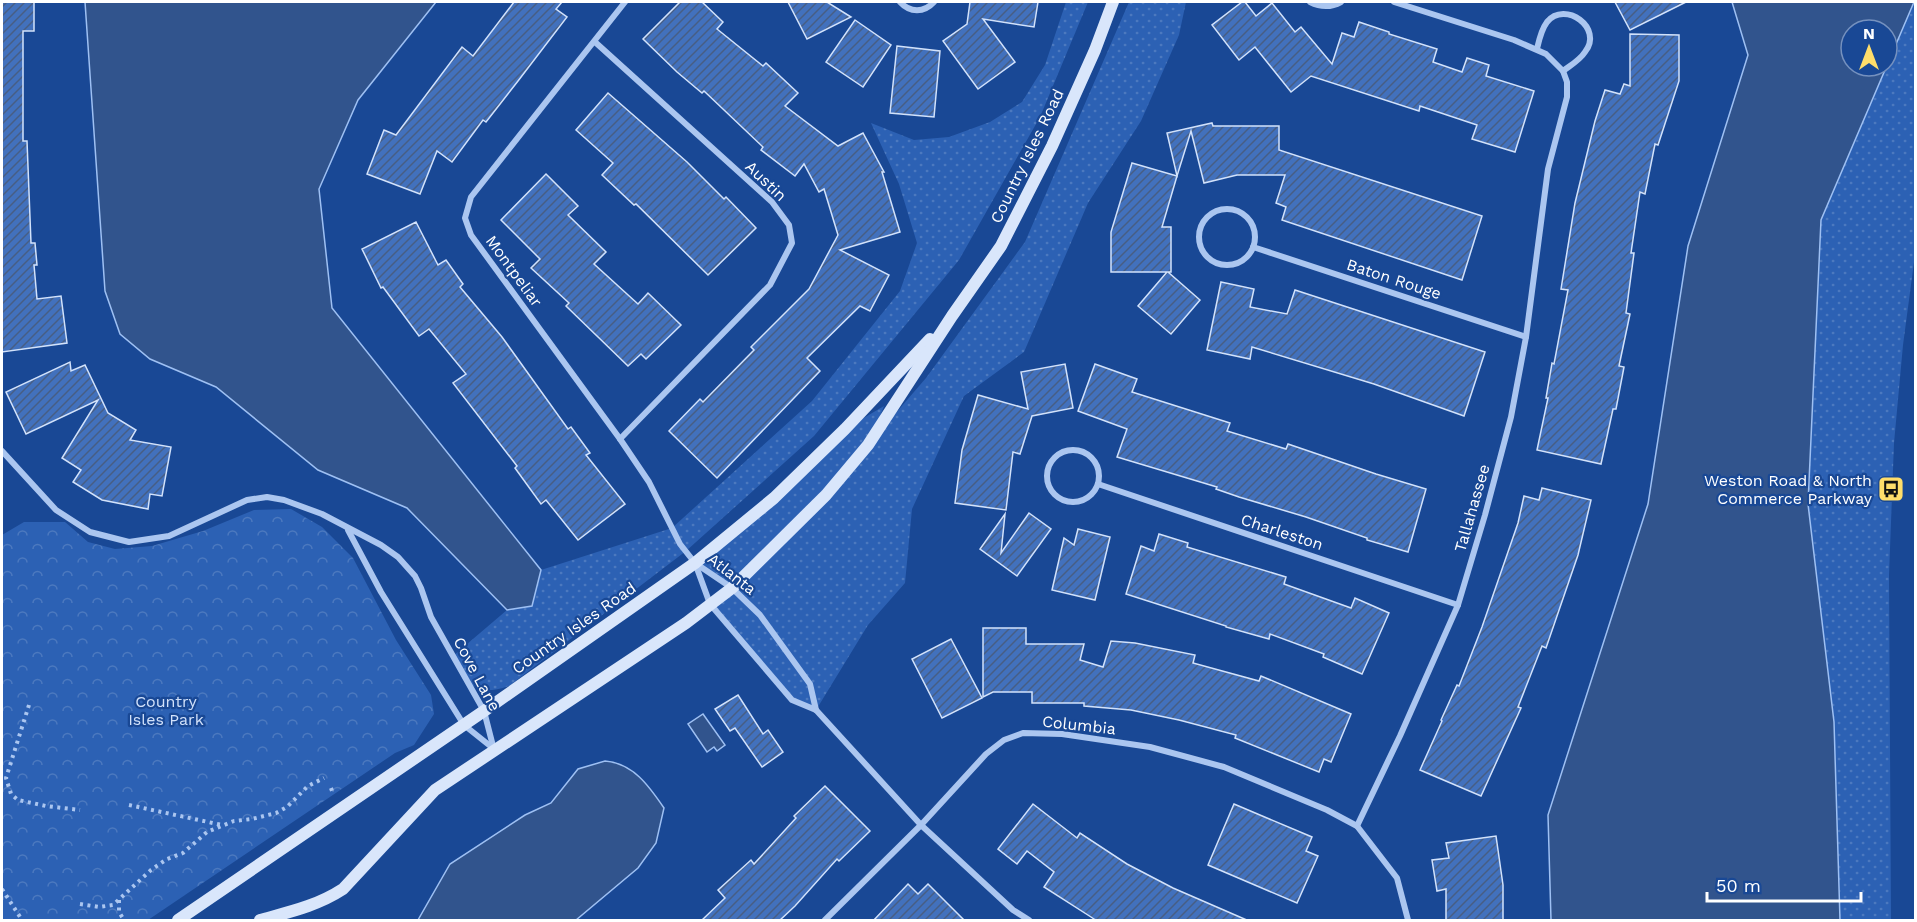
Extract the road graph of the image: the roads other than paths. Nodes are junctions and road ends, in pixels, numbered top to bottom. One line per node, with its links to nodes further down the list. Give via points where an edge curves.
1 (625, 2): 8 (street, Montpeliar)
2 (900, 2): 3 (street, via 915,10 928,8)
3 (934, 2)
4 (1113, 2): 12 (street, Country Isles Road, via 1052,146 1001,246)
5 (1310, 2): 6 (street, via 1328,7)
6 (1341, 2)
7 (1394, 2): 9 (street)
8 (595, 42): 14 (street, Montpeliar, via 471,197 465,218 471,235); 14 (street, Austin, via 772,202 789,225 792,243 770,285)
9 (1537, 49): 10 (street); 10 (street, via 1542,31 1553,16 1572,14 1583,19 1590,43 1586,52)
10 (1563, 71): 13 (street, Tallahassee, via 1567,97 1548,169)
11 (1253, 247): 11 (street, via 1253,225 1237,211 1215,211 1200,227 1201,248 1217,264 1238,263); 13 (street, Baton Rouge)
12 (952, 316): 18 (street, Country Isles Road, via 774,498); 19 (street, Country Isles Road, via 868,445 826,495)
13 (1526, 337): 21 (street, Tallahassee, via 1511,417)
14 (620, 439): 18 (street, Montpeliar, via 649,482 680,544)
15 (2, 451): 17 (street, Cove Lane, via 56,510 90,532 129,542 169,536 247,500 267,497 322,514)
16 (1098, 484): 16 (street, via 1096,465 1081,451 1061,453 1048,468 1049,488 1064,501 1084,500); 21 (street, Charleston)
17 (348, 529): 23 (street, Cove Lane, via 381,545 415,576 431,618); 24 (street, Cove Lane, via 381,592)
18 (695, 563): 19 (street, Atlanta); 20 (street, Atlanta); 23 (street, Country Isles Road)
19 (732, 588): 20 (street, Country Isles Road); 22 (street, Atlanta, via 760,615 799,667 810,684)
20 (710, 604): 22 (street, Atlanta, via 792,700); 25 (street, Country Isles Road)
21 (1458, 605): 27 (street, Tallahassee)
22 (816, 710): 26 (street, Atlanta)
23 (484, 711): 24 (street, Country Isles Road); 25 (street, Cove Lane)
24 (464, 725): 25 (street, Cove Lane); 28 (street, Country Isles Road)
25 (494, 750): 29 (street, Country Isles Road, via 435,790 343,889 312,906)
26 (921, 825): 27 (street, Columbia, via 986,754 1004,740 1023,733 1062,734 1150,747 1214,764); 30 (street, Columbia); 31 (street, Atlanta)
27 (1357, 826): 32 (street, via 1398,878)
28 (178, 921)
29 (260, 921)
30 (825, 921)
31 (1029, 921)
32 (1408, 921)

